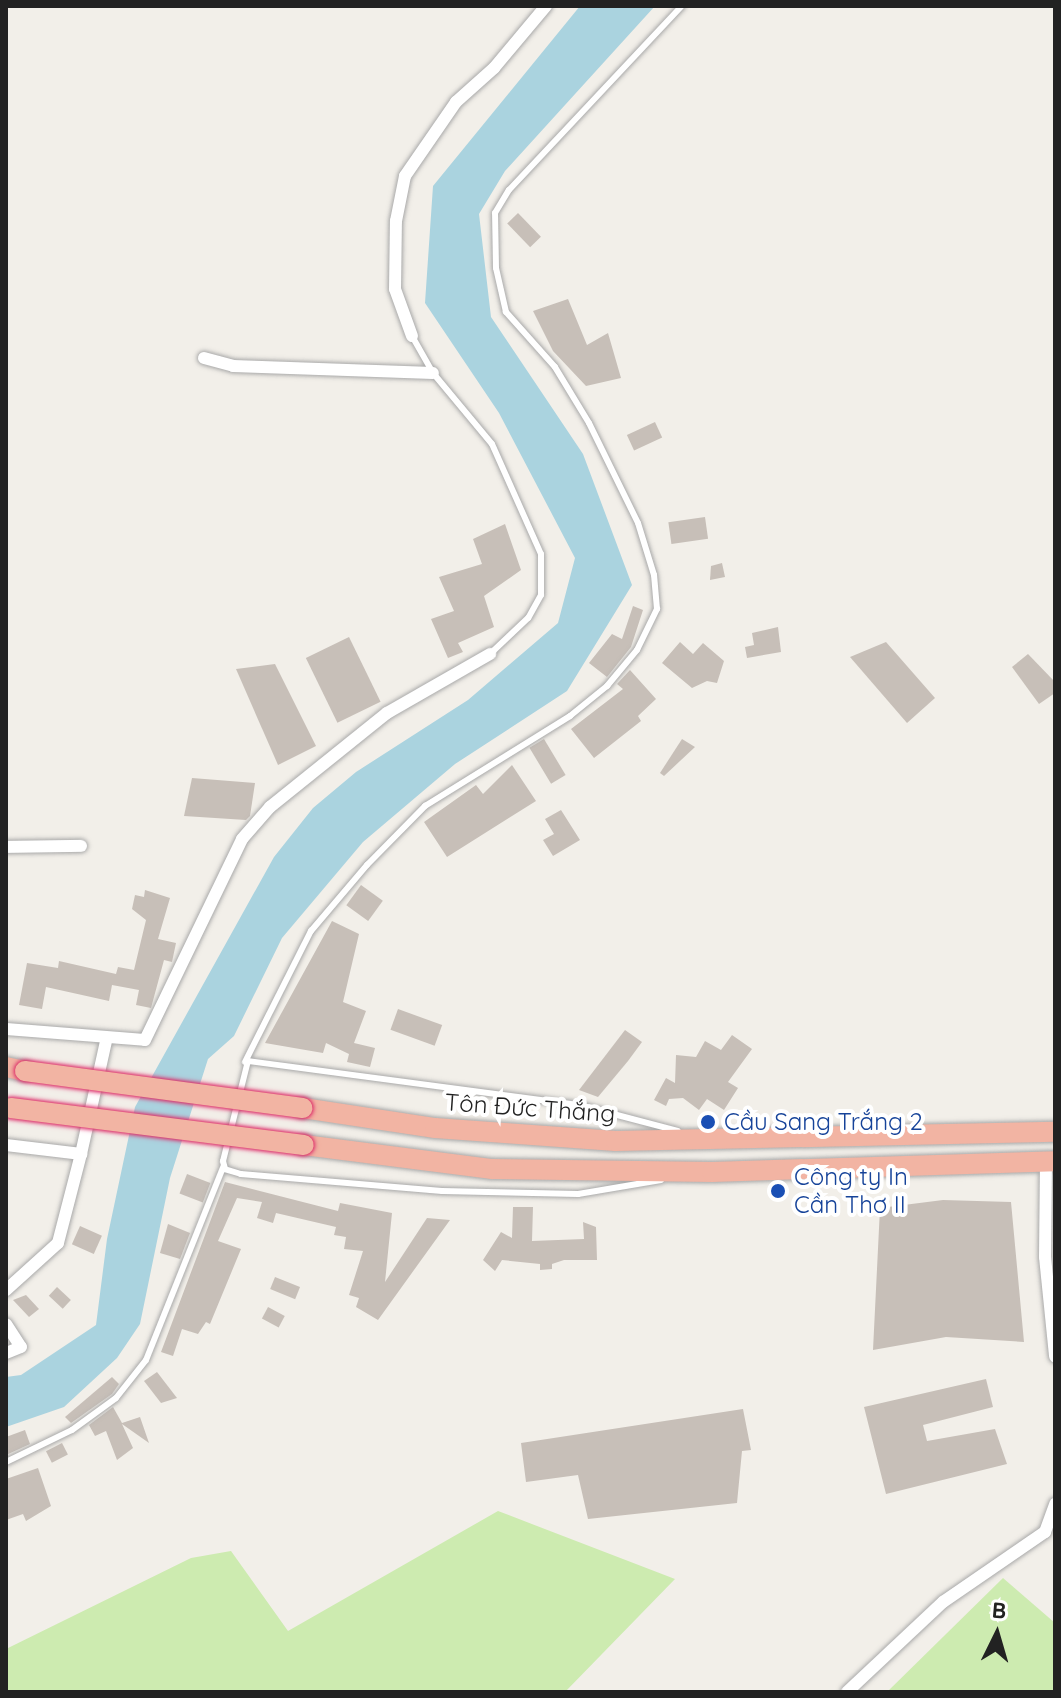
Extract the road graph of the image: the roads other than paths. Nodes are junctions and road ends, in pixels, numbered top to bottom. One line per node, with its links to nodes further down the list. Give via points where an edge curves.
1 (546, 6): 3 (street, via 494,68 456,102 405,176 396,221 395,289)
2 (682, 6): 11 (lane, via 519,178 495,213 496,268 506,312 555,367 589,423 638,523 654,575 657,609 637,650 607,686 570,716 425,806 367,865 311,931)
3 (412, 336): 5 (lane)
4 (204, 358): 5 (street, via 233,366)
5 (433, 373): 6 (lane, via 492,444 541,554 541,595 528,618)
6 (490, 654): 10 (street, via 387,713 270,807 242,839 153,1032 136,1043)
7 (81, 846): 8 (street)
8 (6, 847)
9 (6, 1029): 10 (street)
10 (106, 1041): 17 (street)
11 (245, 1062): 15 (lane, via 579,1105); 19 (lane)
12 (15, 1069): 15 (highway, Tôn Đức Thắng, bridge, via 435,1128 616,1141)
13 (8, 1108): 20 (highway, bridge, via 492,1169)
14 (1050, 1132): 15 (highway, Tôn Đức Thắng); 18 (highway)
15 (713, 1140)
16 (6, 1145): 17 (street)
17 (81, 1154): 21 (street, via 58,1243)
18 (1051, 1161): 20 (highway); 24 (street, via 1045,1257)
19 (224, 1166): 20 (lane, via 241,1174 372,1188 578,1194); 25 (lane, via 146,1360 116,1398 72,1430)
20 (712, 1172)
21 (6, 1290)
22 (6, 1324): 23 (street, via 21,1347)
23 (6, 1353)
24 (1055, 1356)
25 (6, 1462)
26 (1055, 1504): 27 (street, via 1045,1532 943,1602)
27 (847, 1692)

